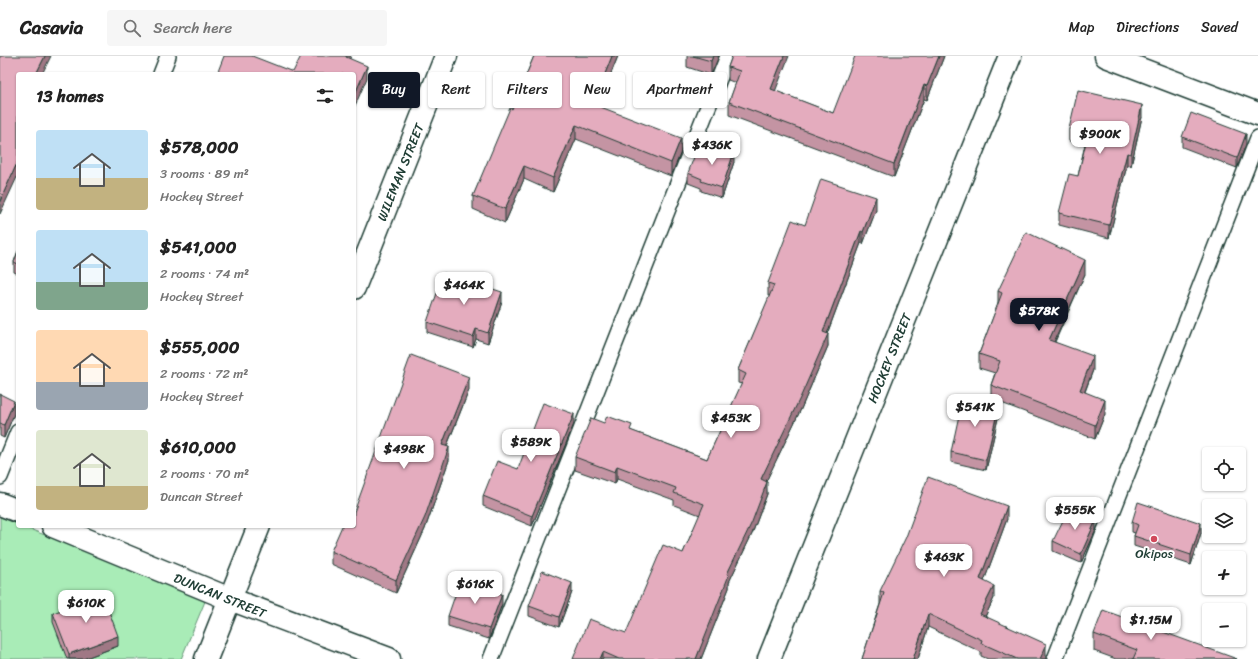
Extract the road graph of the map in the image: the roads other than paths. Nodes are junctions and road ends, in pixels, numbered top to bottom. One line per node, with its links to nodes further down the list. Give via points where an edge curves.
1 (168, 56): 6 (lane)
2 (446, 56): 9 (street, WILEMAN STREET)
3 (728, 56): 19 (lane)
4 (1010, 56): 20 (street, HOCKEY STREET)
5 (1106, 56): 7 (street)
6 (162, 72)
7 (1258, 114)
8 (1258, 138): 21 (lane)
9 (356, 283)
10 (16, 437): 11 (lane)
11 (0, 477)
12 (0, 504): 13 (street)
13 (16, 510)
14 (59, 528): 16 (street, DUNCAN STREET)
15 (258, 528): 16 (street)
16 (230, 599): 17 (street); 18 (street, DUNCAN STREET)
17 (206, 659)
18 (388, 659)
19 (491, 659)
20 (768, 659)
21 (1055, 659)

